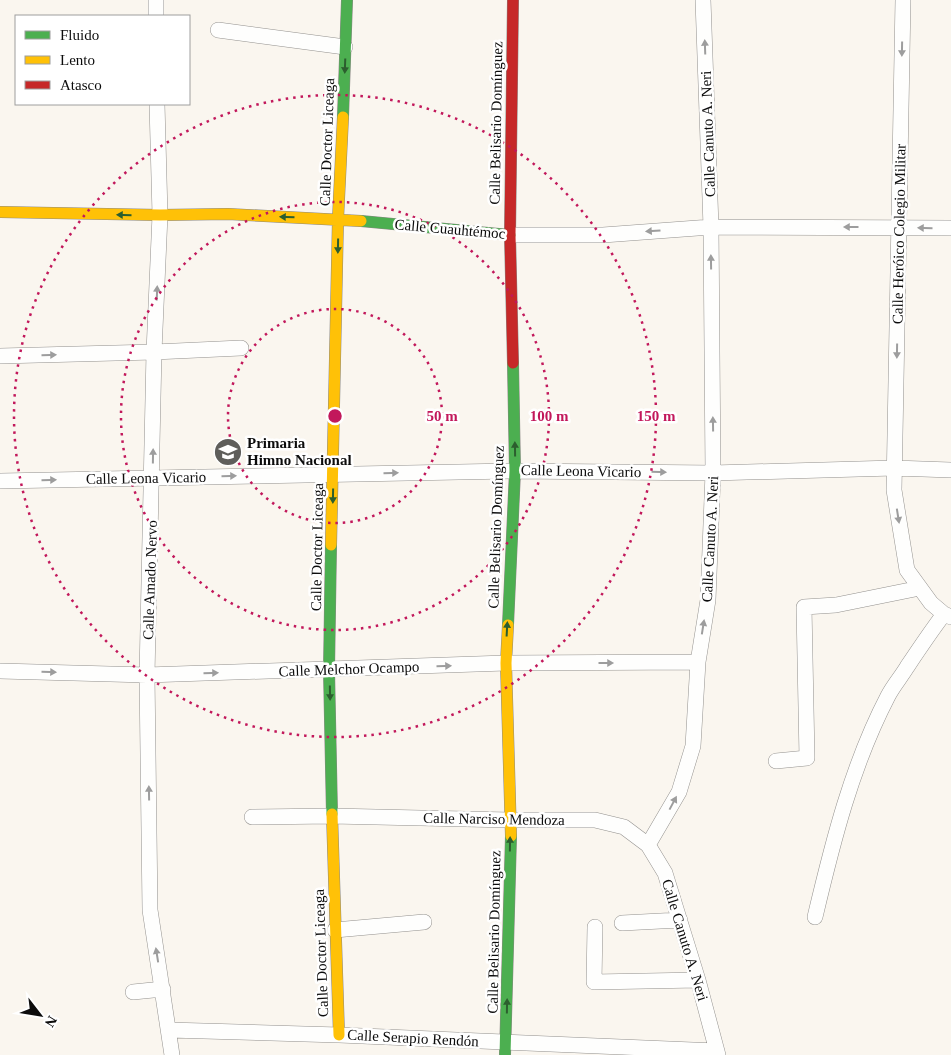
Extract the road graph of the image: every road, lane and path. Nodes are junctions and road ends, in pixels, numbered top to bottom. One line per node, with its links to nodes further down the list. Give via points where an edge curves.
1 (156, 0): 6 (street)
2 (347, 0): 8 (street, Calle Doctor Liceaga)
3 (513, 0): 16 (street, Calle Belisario Domínguez)
4 (703, 0): 13 (street, Calle Canuto A. Neri, one-way to 4)
5 (903, 0): 14 (street, Calle Heróico Colegio Militar, one-way to 14)
6 (156, 15)
7 (218, 30): 8 (street)
8 (345, 47): 12 (street, Calle Doctor Liceaga, one-way to 12)
9 (157, 105): 11 (street, Calle Amado Nervo)
10 (0, 212): 11 (street, Calle Cuauhtémoc, one-way to 10)
11 (160, 216): 12 (street, Calle Cuauhtémoc, one-way to 11, via 228,214); 18 (street, Calle Amado Nervo, one-way to 11)
12 (338, 219): 16 (street, Calle Cuauhtémoc); 24 (street, Calle Doctor Liceaga, one-way to 24)
13 (711, 227): 14 (street, Calle Cuauhtémoc, one-way to 13); 16 (street, Calle Cuauhtémoc, one-way to 16, via 603,235); 23 (street, Calle Canuto A. Neri, one-way to 13)
14 (899, 228): 15 (street, Calle Cuauhtémoc, one-way to 14); 20 (street, Calle Heróico Colegio Militar, one-way to 20)
15 (951, 228)
16 (510, 235): 22 (street, Calle Belisario Domínguez, one-way to 16)
17 (241, 348): 18 (street)
18 (154, 352): 19 (street, one-way to 18); 25 (street, Calle Amado Nervo, one-way to 18)
19 (0, 356)
20 (894, 468): 21 (street, Calle Leona Vicario); 23 (street, Calle Leona Vicario); 27 (street, Calle Heróico Colegio Militar, one-way to 27, via 894,490 907,570)
21 (951, 470)
22 (515, 471): 23 (street, Calle Leona Vicario, one-way to 23); 24 (street, Calle Leona Vicario, one-way to 22); 30 (street, Calle Belisario Domínguez, one-way to 22)
23 (713, 473): 29 (street, Calle Canuto A. Neri, one-way to 23, via 708,600)
24 (334, 475): 25 (street, Calle Leona Vicario, one-way to 24); 31 (street, Calle Doctor Liceaga, one-way to 31)
25 (152, 478): 26 (street, Calle Leona Vicario, one-way to 25); 33 (street, Calle Amado Nervo)
26 (0, 481)
27 (920, 588): 28 (street, Calle Heróico Colegio Militar, via 931,604); 34 (street, via 836,605 804,606 807,758)
28 (948, 616): 39 (street, via 931,632 888,695 874,726 833,840)
29 (698, 662): 30 (street, Calle Melchor Ocampo, one-way to 29); 38 (street, Calle Canuto A. Neri, one-way to 29, via 679,792 693,746)
30 (506, 663): 31 (street, Calle Melchor Ocampo, one-way to 30); 37 (street, Calle Belisario Domínguez)
31 (329, 670): 33 (street, Calle Melchor Ocampo, one-way to 31); 35 (street, Calle Doctor Liceaga, one-way to 35)
32 (0, 671): 33 (street, Calle Melchor Ocampo, one-way to 33)
33 (147, 674): 46 (street, Calle Amado Nervo, one-way to 33, via 150,910)
34 (776, 761)
35 (332, 816): 36 (street, Calle Narciso Mendoza); 37 (street, Calle Narciso Mendoza); 44 (street, Calle Doctor Liceaga)
36 (252, 817)
37 (511, 820): 38 (street, Calle Narciso Mendoza, via 595,820 624,827); 50 (street, Calle Belisario Domínguez, one-way to 37)
38 (648, 845): 40 (street, Calle Canuto A. Neri, via 665,873)
39 (815, 916)
40 (680, 920): 42 (street); 45 (street, Calle Canuto A. Neri)
41 (424, 922): 44 (street)
42 (622, 922)
43 (595, 927): 45 (street, via 594,982)
44 (335, 930): 49 (street, Calle Doctor Liceaga)
45 (698, 980): 52 (street, Calle Canuto A. Neri)
46 (163, 989): 47 (street); 48 (street, Calle Amado Nervo)
47 (133, 992)
48 (169, 1030): 49 (street, Calle Serapio Rendón); 53 (street, Calle Amado Nervo)
49 (339, 1035): 50 (street, Calle Serapio Rendón)
50 (506, 1049): 51 (street, Calle Serapio Rendón)
51 (607, 1051): 52 (street, Calle Serapio Rendón)
52 (717, 1053)
53 (172, 1055)

